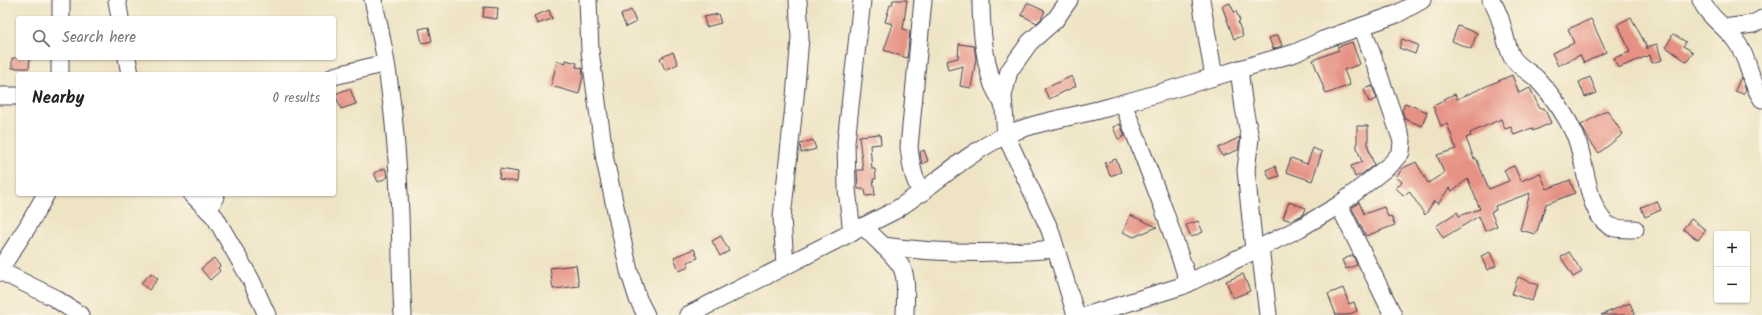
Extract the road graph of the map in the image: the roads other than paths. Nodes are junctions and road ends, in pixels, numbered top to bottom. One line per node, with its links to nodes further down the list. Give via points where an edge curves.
1 (61, 0): 14 (street)
2 (117, 0): 15 (street)
3 (373, 0): 21 (street)
4 (588, 0): 50 (street, via 590,51 605,160 629,271)
5 (798, 0): 44 (street, via 800,38 782,217)
6 (862, 0): 40 (street, via 846,142 848,189)
7 (923, 0): 33 (street, via 909,148 911,165)
8 (981, 0): 31 (street, via 986,56 992,84)
9 (1069, 0): 31 (street, via 1055,20 1030,42 1009,71)
10 (1201, 0): 26 (street)
11 (1422, 0): 17 (street, via 1396,14)
12 (1491, 0): 39 (street, via 1496,6 1513,58 1536,78 1549,94 1575,135 1592,200 1600,214 1608,225 1619,229)
13 (1701, 0): 18 (street)
14 (61, 16)
15 (120, 16)
16 (1762, 19): 18 (street, via 1753,24)
17 (1362, 26): 22 (street, via 1295,53); 37 (street, via 1402,141 1401,152 1391,164)
18 (1724, 28): 29 (street, via 1736,40 1742,51)
19 (60, 60): 23 (street)
20 (127, 60): 24 (street)
21 (386, 63): 25 (street); 49 (street, via 392,102 400,214)
22 (1239, 70): 26 (street); 43 (street, via 1250,138 1246,170)
23 (60, 72)
24 (130, 72)
25 (336, 76)
26 (1214, 77): 30 (street)
27 (0, 96): 28 (street)
28 (16, 96)
29 (1762, 99)
30 (1123, 103): 32 (street, via 1033,124); 46 (street)
31 (1003, 104): 32 (street)
32 (1006, 136): 33 (street, via 979,150); 42 (street, via 1050,230)
33 (922, 193): 40 (street, via 894,212)
34 (45, 196): 45 (street)
35 (194, 196): 38 (street)
36 (215, 196): 38 (street)
37 (1339, 205): 43 (street); 56 (street)
38 (209, 211): 48 (street, via 215,217 251,280)
39 (1635, 229)
40 (858, 230): 41 (street); 44 (street)
41 (883, 246): 42 (street, via 922,251 978,252); 52 (street, via 902,268 905,277)
42 (1055, 249): 53 (street)
43 (1257, 249): 46 (street); 55 (street)
44 (785, 265): 51 (street)
45 (0, 270): 47 (street, via 53,297)
46 (1189, 283): 54 (street)
47 (80, 315)
48 (267, 315)
49 (403, 315)
50 (646, 315)
51 (688, 315)
52 (905, 315)
53 (1076, 315)
54 (1088, 315)
55 (1268, 315)
56 (1393, 315)

